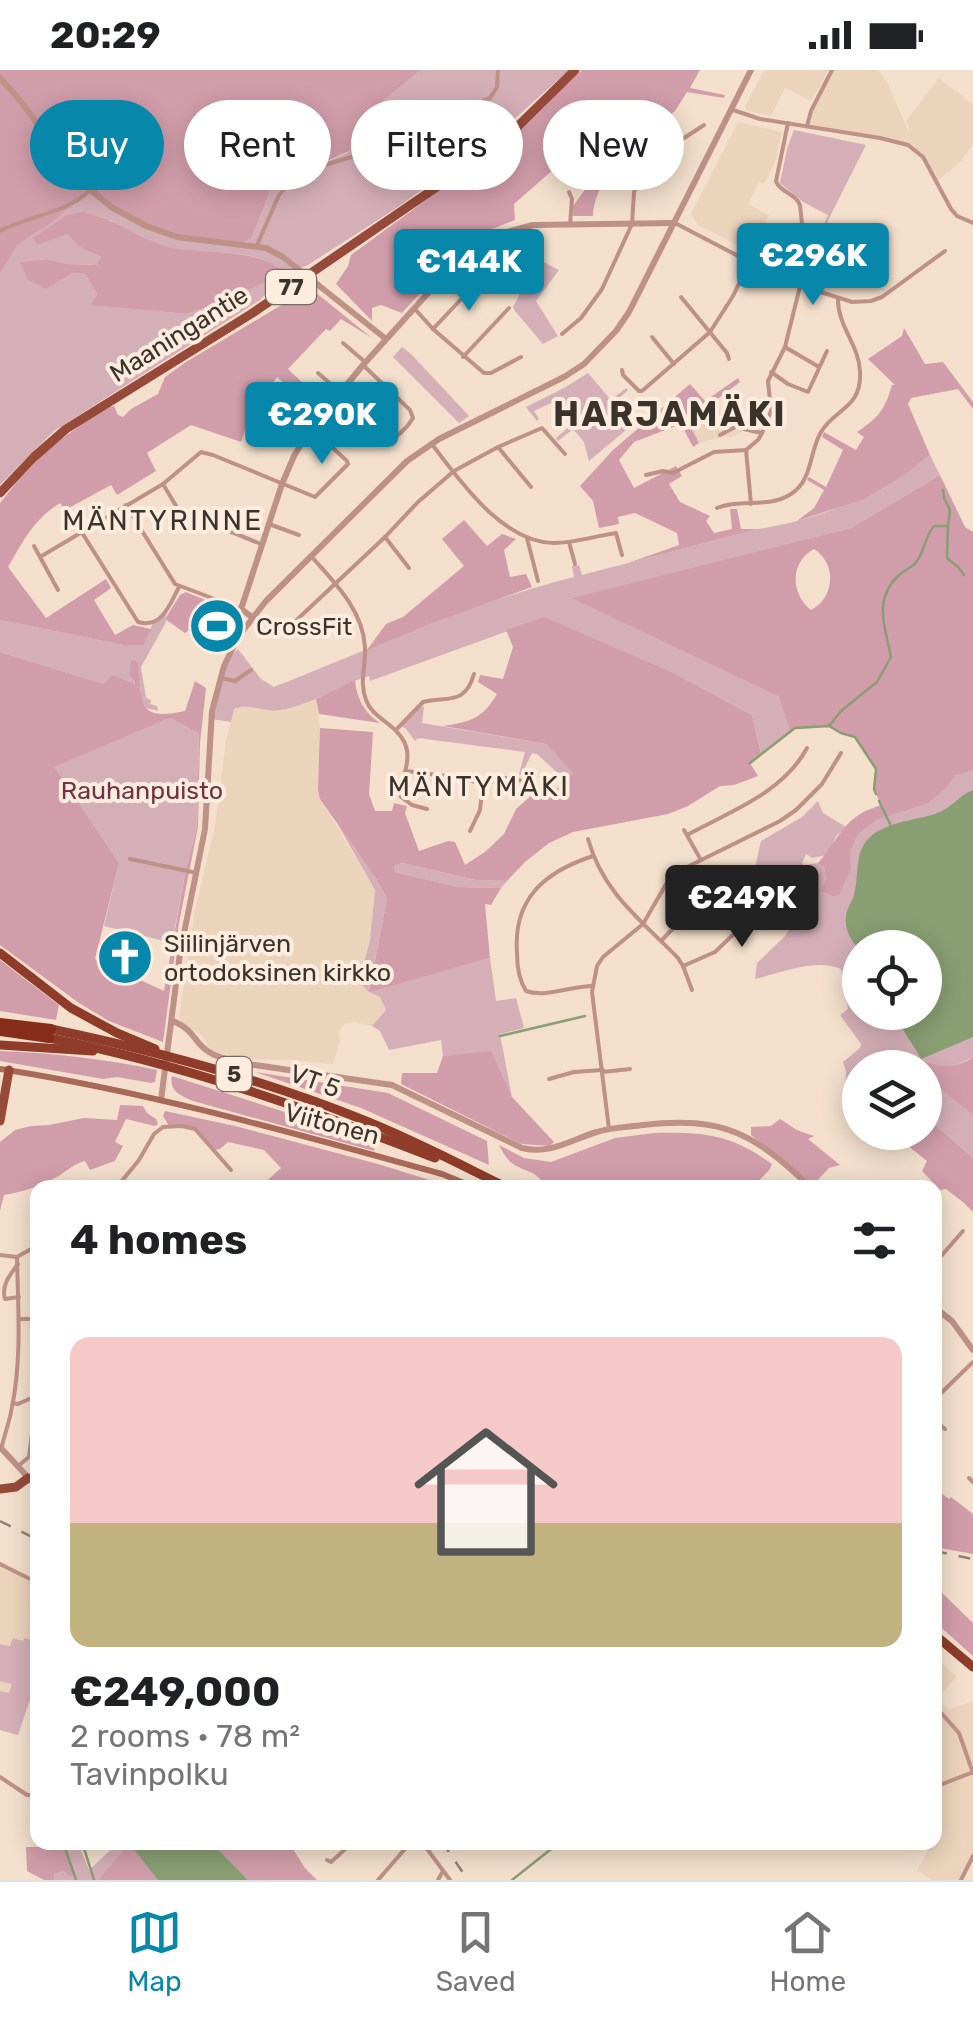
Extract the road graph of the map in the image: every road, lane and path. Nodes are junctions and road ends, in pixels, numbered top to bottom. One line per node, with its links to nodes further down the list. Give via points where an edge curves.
1 (498, 70): 18 (street, via 490,98 432,132 391,132 355,156 302,173 279,194)
2 (575, 70): 21 (main road, Maaningantie / 77, via 466,167)
3 (752, 70): 6 (street)
4 (832, 70): 10 (street)
5 (0, 78): 7 (street)
6 (732, 110): 8 (street); 15 (street)
7 (30, 114)
8 (788, 123): 10 (street); 23 (street, via 776,182 800,205 806,262)
9 (704, 125): 14 (street, via 641,179)
10 (807, 126): 13 (street, via 908,146 922,156 951,209)
11 (89, 190): 17 (street, via 75,203); 18 (street, via 163,232)
12 (569, 192): 16 (street)
13 (973, 223)
14 (632, 224): 15 (street); 16 (street); 30 (street, via 594,303)
15 (675, 224): 20 (street); 50 (street, via 629,312 600,350 564,377)
16 (570, 225): 26 (street, via 510,230 478,242)
17 (0, 231)
18 (256, 246): 21 (street)
19 (945, 251): 25 (street, via 871,301)
20 (749, 263): 23 (street); 29 (street)
21 (308, 276): 32 (street); 59 (main road, Maaningantie / 77, via 66,429)
22 (482, 277): 28 (street)
23 (800, 286): 25 (street); 34 (street)
24 (680, 296): 29 (street)
25 (838, 298): 60 (street, via 860,363 858,392 821,431 799,487 783,498)
26 (414, 308): 28 (street); 32 (street)
27 (510, 308): 36 (street)
28 (432, 329): 36 (street)
29 (710, 332): 38 (street); 40 (street)
30 (562, 334)
31 (652, 337): 40 (street)
32 (386, 339): 39 (street)
33 (342, 343): 39 (street)
34 (785, 347): 41 (street); 43 (street)
35 (826, 351): 41 (street)
36 (463, 357): 37 (street, via 487,374)
37 (521, 357)
38 (729, 358)
39 (364, 364): 45 (street); 45 (street, via 410,410 410,422 382,441)
40 (674, 364): 42 (street, via 639,394)
41 (819, 368): 43 (street, via 808,392)
42 (622, 370)
43 (771, 372): 48 (street)
44 (318, 373): 45 (street)
45 (338, 394): 47 (street)
46 (268, 424): 47 (street, via 277,410)
47 (311, 428): 57 (street); 57 (street, via 348,464 315,496)
48 (762, 432): 49 (street, via 739,425); 52 (street)
49 (720, 435)
50 (432, 444): 54 (street); 74 (street)
51 (498, 448): 53 (street, via 542,428); 54 (street); 58 (street)
52 (746, 450): 55 (street, via 714,452 672,473); 60 (street)
53 (565, 454)
54 (454, 471): 67 (street); 68 (street, via 496,520)
55 (646, 475)
56 (163, 484): 57 (street, via 200,452); 61 (street); 70 (street, via 179,511)
57 (282, 484): 64 (street)
58 (531, 487)
59 (0, 493)
60 (751, 504): 62 (street)
61 (126, 505): 65 (street); 79 (street)
62 (717, 508)
63 (68, 512): 65 (street)
64 (269, 524): 66 (street); 70 (street)
65 (82, 532): 73 (street); 79 (street, via 138,622 159,620)
66 (298, 535)
67 (385, 537): 76 (street); 78 (street)
68 (528, 538): 69 (street); 77 (street)
69 (569, 542): 72 (street, via 616,533); 75 (street)
70 (262, 545): 81 (street)
71 (34, 546): 73 (street)
72 (622, 555)
73 (40, 556): 80 (street)
74 (311, 556): 78 (street); 82 (street)
75 (574, 564)
76 (409, 568)
77 (538, 581)
78 (336, 584): 83 (street); 87 (street, via 362,630 366,700)
79 (179, 587): 81 (street)
80 (58, 590)
81 (241, 608): 82 (street)
82 (252, 616): 86 (street)
83 (287, 630)
84 (250, 670): 86 (street, via 234,681)
85 (474, 674): 87 (street, via 461,696 423,702)
86 (220, 678): 99 (street)
87 (396, 730): 90 (street, via 408,752)
88 (807, 748): 98 (street, via 772,788 686,832)
89 (840, 752): 98 (street, via 796,810)
90 (406, 771): 92 (street); 93 (street, via 402,798)
91 (522, 782): 92 (street)
92 (483, 784): 94 (street)
93 (427, 808)
94 (470, 831)
95 (588, 839): 96 (street)
96 (593, 856): 102 (street, via 610,888); 106 (street, via 535,890 518,918 516,937 526,991)
97 (130, 859): 99 (street)
98 (701, 860): 102 (street, via 670,880)
99 (197, 873): 108 (street)
100 (700, 895): 103 (street)
101 (773, 900): 105 (street, via 758,921)
102 (643, 924): 103 (street); 106 (street, via 603,957)
103 (661, 941): 105 (street)
104 (0, 954): 116 (highway, via 72,1008)
105 (683, 966): 107 (street)
106 (592, 986): 119 (street)
107 (692, 990)
108 (173, 1021): 111 (street); 113 (street)
109 (0, 1022): 112 (highway, VT 5 / 5)
110 (0, 1031): 112 (highway, VT 5 / 5)
111 (172, 1031): 113 (street); 121 (street)
112 (50, 1034): 115 (highway, VT 5 / 5); 116 (highway, VT 5 / 5)
113 (194, 1034): 123 (street, via 205,1050 230,1060 392,1085 527,1149 548,1151)
114 (0, 1045): 115 (highway)
115 (126, 1054): 125 (highway, VT 5 / 5, via 244,1088)
116 (176, 1059): 125 (highway, VT 5 / 5, via 331,1107)
117 (4, 1069): 121 (main road, Viitonen); 122 (main road)
118 (630, 1069): 119 (street)
119 (603, 1071): 120 (street); 123 (street)
120 (549, 1079)
121 (161, 1100): 127 (main road, Viitonen)
122 (0, 1121)
123 (609, 1129): 128 (street, via 678,1122 724,1128 757,1142)
124 (230, 1170): 126 (street, via 196,1129 163,1127)
125 (489, 1179)
126 (123, 1180)
127 (454, 1180)
128 (802, 1180)
129 (963, 1232): 132 (street)
130 (30, 1251): 133 (street)
131 (2, 1254): 133 (street)
132 (942, 1255)
133 (18, 1261): 134 (street); 134 (street, via 3,1294)
134 (19, 1297): 136 (street)
135 (942, 1313): 138 (street)
136 (19, 1319): 137 (street); 142 (street)
137 (30, 1319)
138 (972, 1352)
139 (973, 1362): 140 (street)
140 (942, 1392)
141 (30, 1399): 142 (street)
142 (13, 1403): 143 (street)
143 (7, 1426): 144 (street); 145 (street)
144 (0, 1438)
145 (1, 1448): 147 (street)
146 (30, 1448): 147 (street)
147 (18, 1466): 148 (street)
148 (30, 1478)
149 (30, 1484): 150 (main road)
150 (0, 1489)
151 (0, 1564): 152 (street)
152 (30, 1579)
153 (942, 1641): 154 (highway)
154 (973, 1667)
155 (942, 1714): 156 (street, via 959,1733)
156 (973, 1772): 158 (street)
157 (0, 1777): 159 (street)
158 (942, 1784)
159 (30, 1794)
160 (344, 1850): 164 (street)
161 (403, 1850): 166 (street)
162 (428, 1850): 165 (street)
163 (973, 1856): 169 (street)
164 (327, 1860)
165 (443, 1871): 167 (street); 168 (street)
166 (378, 1880)
167 (438, 1880)
168 (450, 1880)
169 (960, 1880)

